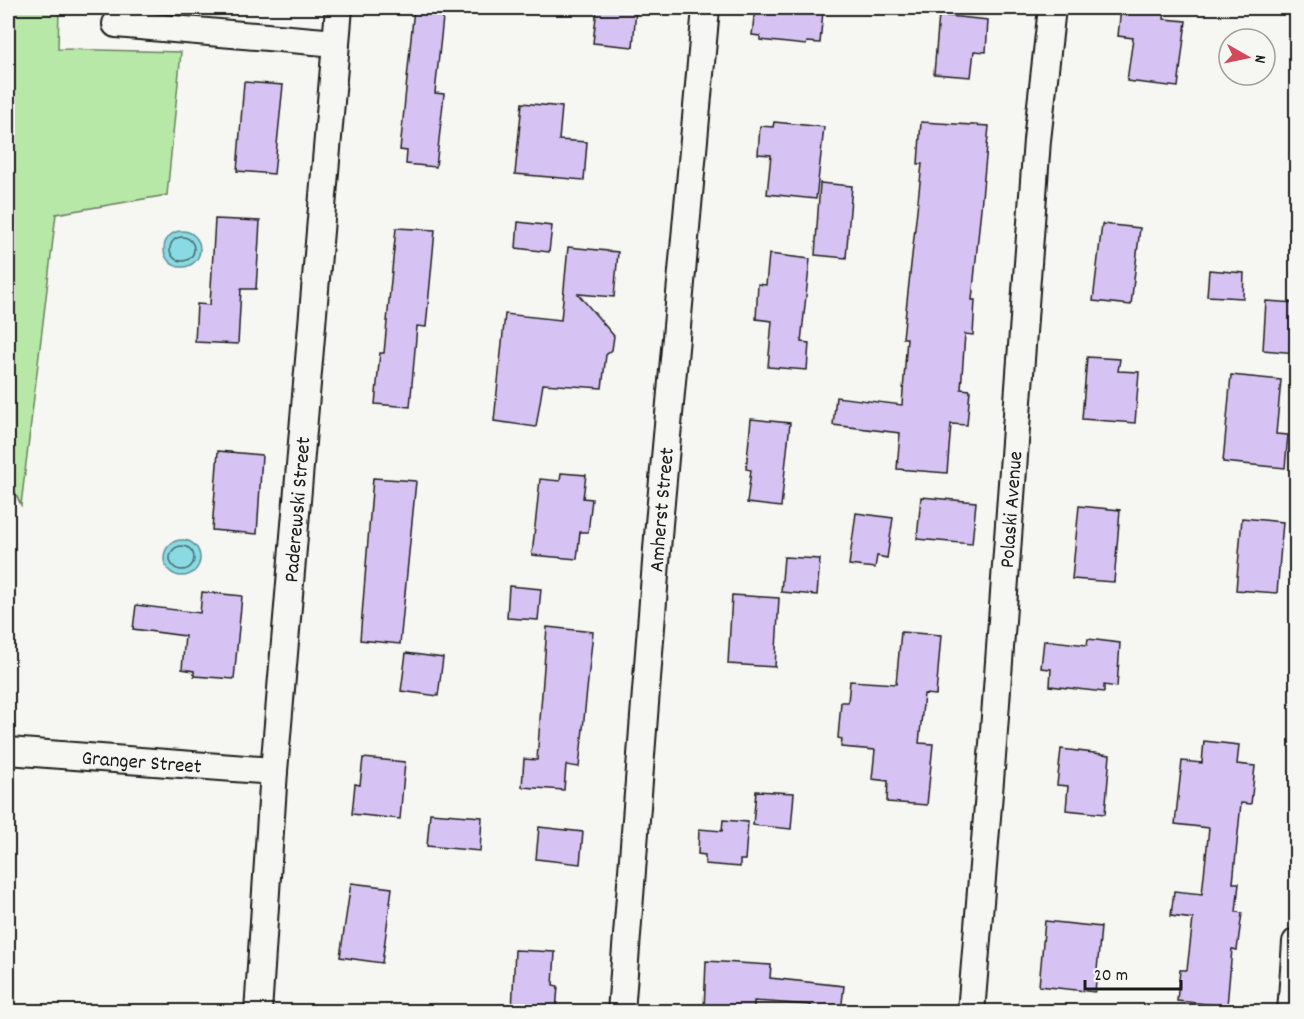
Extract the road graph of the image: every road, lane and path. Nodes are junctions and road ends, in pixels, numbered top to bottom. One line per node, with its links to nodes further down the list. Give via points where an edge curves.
1 (339, 8): 5 (street, Paderewski Street)
2 (706, 8): 10 (street, Amherst Street)
3 (1052, 8): 11 (street, Polaski Avenue, via 1037,140)
4 (116, 24): 5 (street)
5 (336, 43): 7 (street, Paderewski Street)
6 (8, 751): 7 (street, Granger Street)
7 (274, 771): 9 (street, Paderewski Street)
8 (1296, 942): 12 (street)
9 (258, 1011)
10 (621, 1011)
11 (971, 1011)
12 (1291, 1011)

